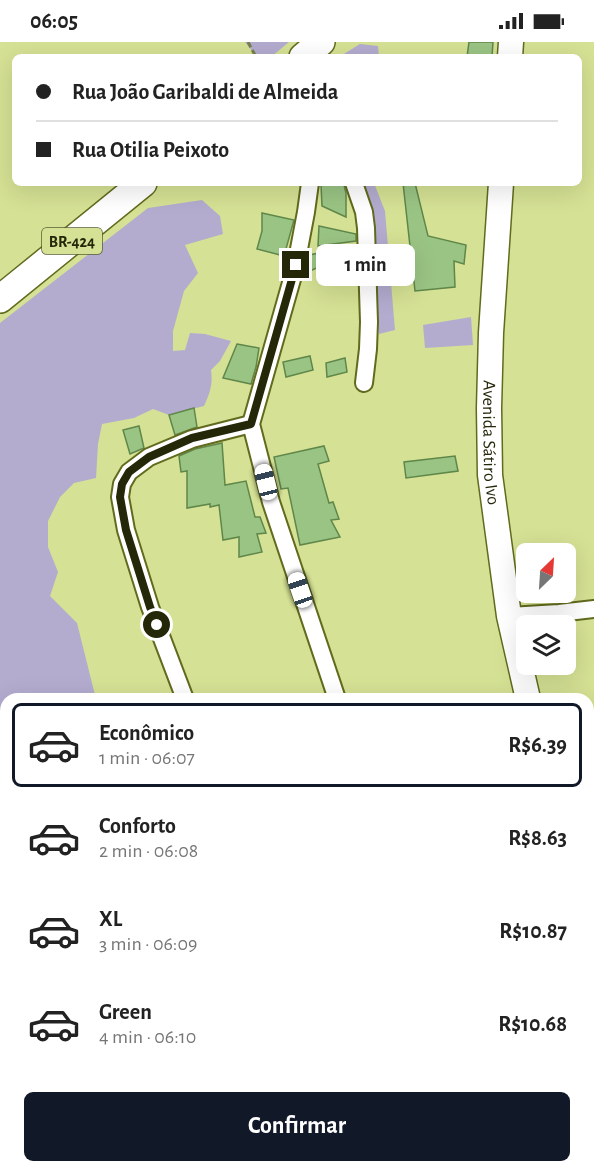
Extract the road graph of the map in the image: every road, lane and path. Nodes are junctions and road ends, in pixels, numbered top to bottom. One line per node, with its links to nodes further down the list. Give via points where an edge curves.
1 (139, 186): 5 (main road, BR-424)
2 (310, 186): 7 (street, via 296,265)
3 (355, 186): 6 (street, via 366,228 369,322)
4 (501, 186): 9 (main road, Avenida Sátiro Ivo, via 491,333 490,475)
5 (0, 299)
6 (364, 383)
7 (251, 424): 10 (street, via 192,438 149,457 129,472 122,484 120,497 126,530); 11 (street, via 271,502)
8 (594, 609): 9 (street)
9 (509, 616): 12 (main road, Avenida Sátiro Ivo)
10 (183, 693)
11 (335, 693)
12 (527, 693)

